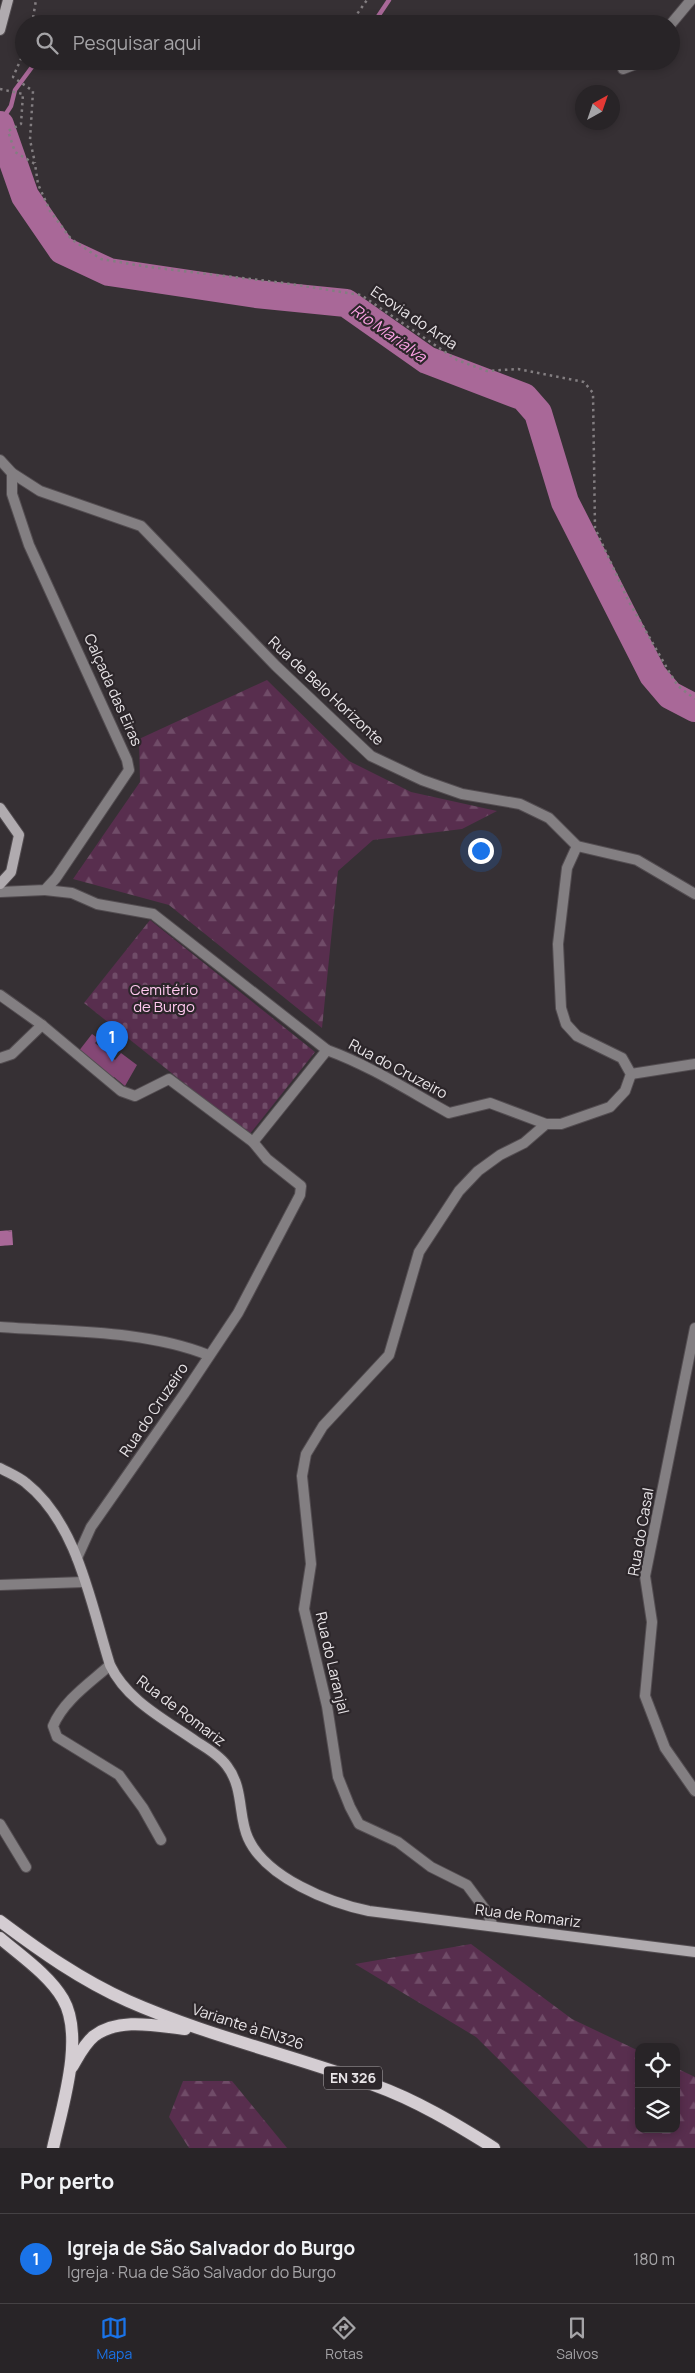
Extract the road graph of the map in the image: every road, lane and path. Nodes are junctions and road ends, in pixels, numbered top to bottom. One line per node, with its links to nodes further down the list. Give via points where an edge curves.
1 (8, 0): 8 (main road)
2 (36, 0): 5 (path)
3 (367, 0): 6 (path)
4 (691, 0): 7 (street)
5 (34, 15)
6 (356, 15)
7 (678, 15)
8 (0, 30)
9 (17, 70): 11 (path, Ecovia do Arda, via 14,77 33,91 30,140)
10 (0, 89): 11 (path, via 22,94 21,124 8,131 16,152)
11 (35, 164): 14 (path, Ecovia do Arda, via 38,184 50,211 71,239 101,259 361,295 457,360 487,371 518,369 584,382 593,393 595,528 628,600 666,667 678,686)
12 (0, 460): 13 (street, Rua de Belo Horizonte)
13 (12, 473): 16 (street, Rua de Belo Horizonte, via 40,491 141,526 276,666 371,756 462,794 520,804 549,818); 18 (street, Calçada das Eiras, via 12,494 29,545 128,760 128,770)
14 (695, 698)
15 (0, 808): 17 (main road, via 20,835 10,872)
16 (577, 846): 20 (street, via 637,860); 26 (street, via 567,868 558,944 561,1008 566,1024 577,1036 622,1058)
17 (0, 884)
18 (45, 890): 19 (street); 23 (street, via 72,893 96,904 152,914)
19 (0, 892)
20 (695, 894)
21 (0, 995): 22 (street)
22 (42, 1025): 24 (street, via 12,1054); 28 (street, via 121,1091 135,1096 169,1079)
23 (327, 1050): 27 (street, Rua do Cruzeiro, via 398,1083 449,1113 490,1103); 28 (street, Rua do Cruzeiro)
24 (0, 1058)
25 (695, 1064): 26 (street)
26 (631, 1074): 27 (street, Rua do Cruzeiro, via 625,1091 610,1107 561,1124)
27 (546, 1124): 42 (street, Rua do Laranjal, via 524,1143 478,1171 459,1191 420,1252 389,1355 323,1426 306,1454 302,1476 311,1564 304,1609 327,1706 338,1776 350,1807 360,1824 398,1842 431,1866 467,1884)
28 (253, 1142): 31 (street, Rua do Cruzeiro, via 301,1186 300,1195 238,1313)
29 (0, 1327): 31 (street, via 154,1340)
30 (695, 1328): 37 (street, Rua do Casal, via 645,1576 652,1622 645,1696 665,1748)
31 (208, 1355): 33 (street, Rua do Cruzeiro, via 91,1527)
32 (0, 1468): 33 (main road, Rua de Romariz, via 27,1484 54,1512 73,1544)
33 (77, 1558): 34 (main road, Rua de Romariz)
34 (84, 1582): 35 (street); 36 (main road, Rua de Romariz)
35 (0, 1585)
36 (110, 1665): 39 (street, via 71,1700 58,1714 53,1726 57,1737 119,1775); 42 (main road, Rua de Romariz, via 118,1682 134,1698 228,1766 240,1795 248,1838 261,1857 282,1874 341,1905)
37 (695, 1791)
38 (0, 1824): 40 (street)
39 (162, 1840)
40 (26, 1867)
41 (0, 1921): 45 (main road, Variante à EN326 / EN 326, via 79,1977)
42 (493, 1926): 44 (main road, Rua de Romariz)
43 (0, 1938): 46 (main road, via 63,1999 72,2039)
44 (695, 1952)
45 (203, 2031): 46 (main road, via 137,2024 108,2028 83,2048); 48 (main road, Variante à EN326 / EN 326, via 376,2085 449,2120)
46 (69, 2072): 47 (main road)
47 (53, 2148)
48 (494, 2148)

